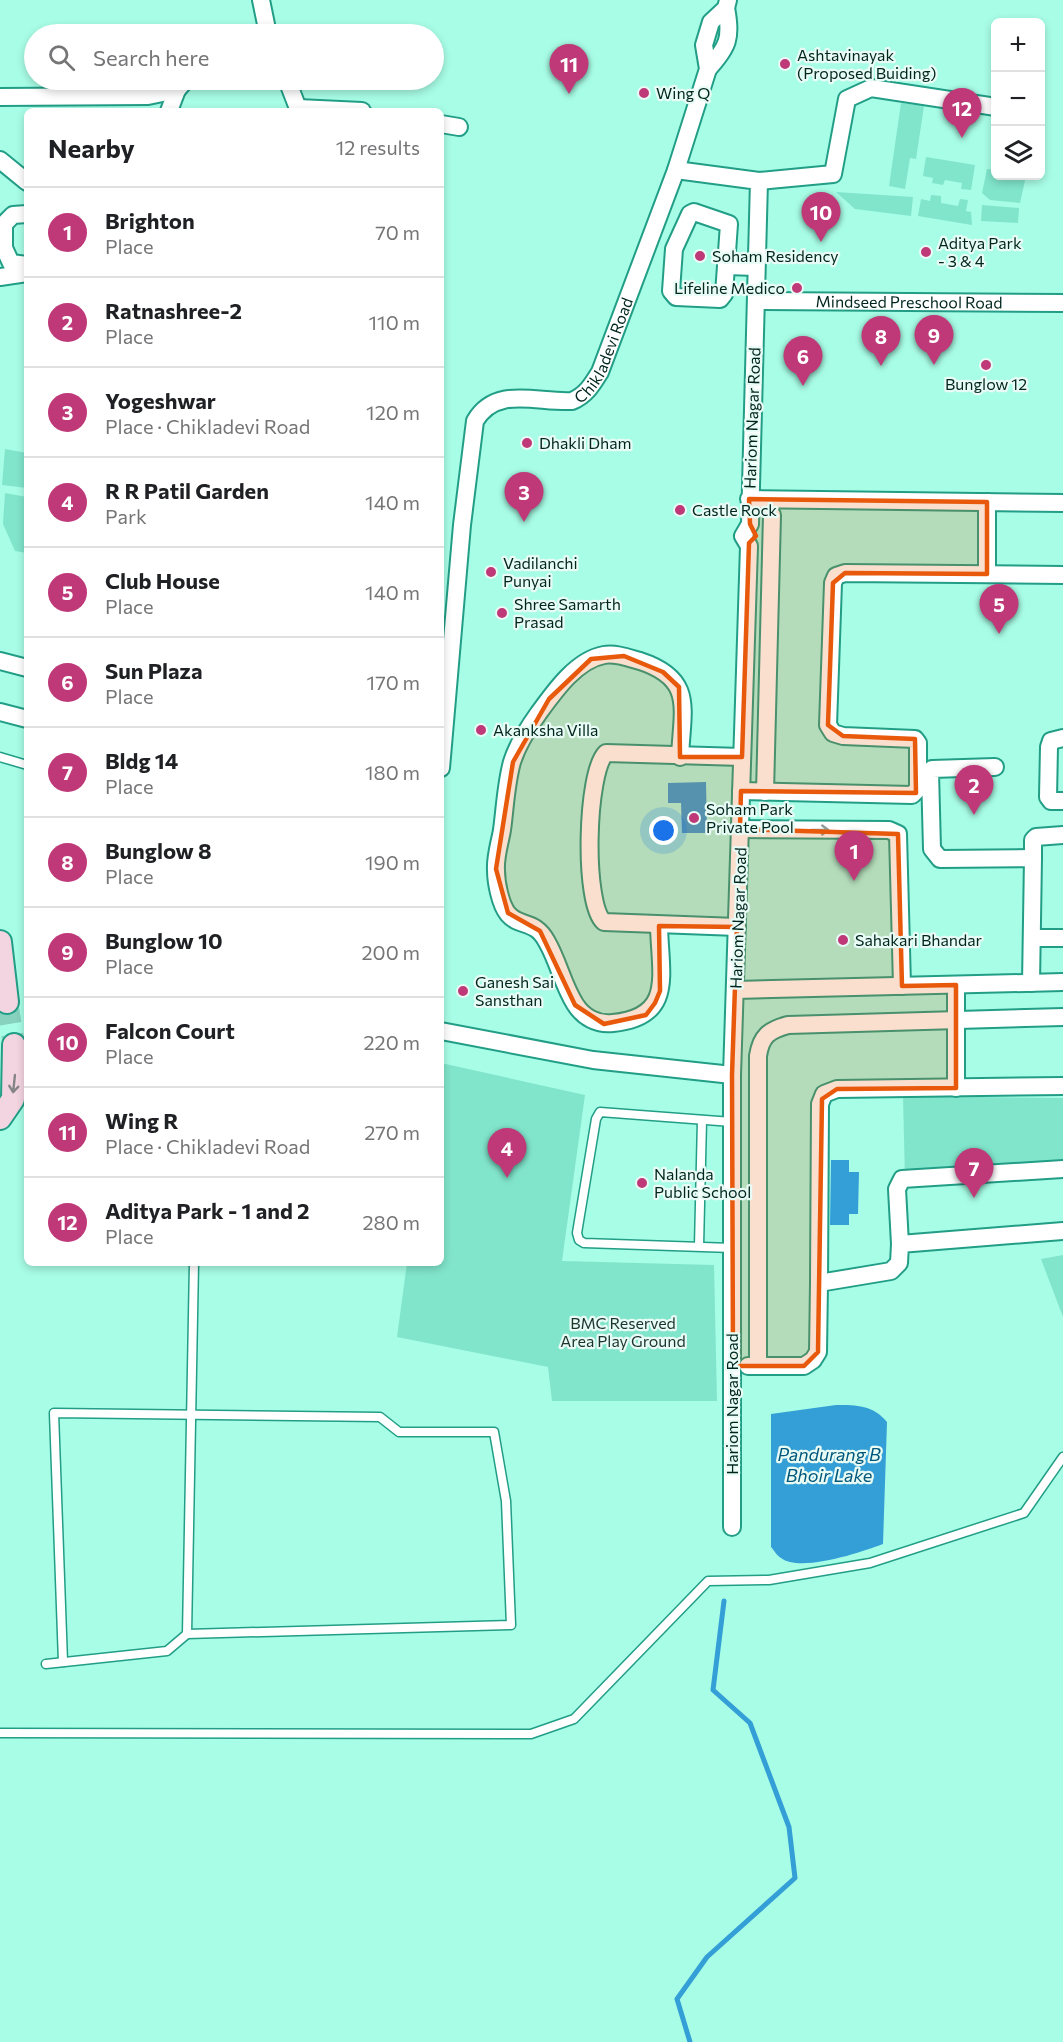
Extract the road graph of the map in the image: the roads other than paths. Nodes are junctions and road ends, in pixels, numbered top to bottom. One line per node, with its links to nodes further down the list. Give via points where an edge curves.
1 (261, 0): 3 (street)
2 (727, 4): 14 (street, Chikladevi Road, via 711,22 704,45 708,69)
3 (266, 24)
4 (166, 90): 7 (street, via 148,96)
5 (179, 90): 9 (street)
6 (291, 90): 10 (street)
7 (0, 97)
8 (991, 106): 16 (street, via 872,88 847,99 833,174)
9 (170, 108)
10 (297, 108)
11 (444, 125): 12 (street)
12 (459, 128)
13 (0, 160): 15 (street)
14 (676, 170): 16 (street); 41 (street, Chikladevi Road, via 592,385 572,401 499,399 481,411 475,421)
15 (24, 180)
16 (759, 181): 20 (street, Hariom Nagar Road)
17 (24, 214): 18 (street, via 8,217 4,224 4,248 11,263)
18 (24, 265)
19 (726, 266): 19 (street, via 724,294 720,299 672,294 674,249 691,213 728,222); 20 (street)
20 (756, 267): 23 (street, Hariom Nagar Road)
21 (24, 273): 22 (street)
22 (0, 277)
23 (756, 301): 24 (street, Mindseed Preschool Road); 25 (street, Hariom Nagar Road)
24 (1063, 303)
25 (749, 499): 26 (street); 29 (street, Hariom Nagar Road, via 750,524 743,536)
26 (987, 502): 27 (street); 31 (street)
27 (1063, 502)
28 (772, 515): 30 (street)
29 (749, 544): 30 (street); 33 (street, Hariom Nagar Road)
30 (771, 547): 34 (street)
31 (987, 574): 32 (street); 50 (street, via 845,573 836,576 833,583 828,725 833,733 843,736 917,740 916,793)
32 (1063, 575)
33 (746, 635): 34 (street); 37 (street, Hariom Nagar Road)
34 (769, 635): 38 (street)
35 (0, 661): 36 (street)
36 (24, 667)
37 (744, 699): 38 (street); 44 (street, Hariom Nagar Road)
38 (768, 700): 43 (street)
39 (0, 712): 40 (street)
40 (24, 717)
41 (444, 733)
42 (1063, 738): 51 (street, via 1050,744 1048,797 1051,801)
43 (766, 745): 44 (street); 50 (street)
44 (743, 751): 46 (street); 49 (street, Hariom Nagar Road)
45 (0, 757): 47 (lane)
46 (680, 757): 55 (street, via 610,752 603,756 594,776 590,833 597,915 607,923); 55 (street, via 682,699 673,678 624,656 591,659 549,699 513,762 496,869 508,913 540,931 575,1005 593,1021 627,1022 650,1010 660,991)
47 (24, 764)
48 (995, 767): 54 (street, via 932,769 934,855 940,859)
49 (741, 791): 50 (street); 52 (street, Hariom Nagar Road)
50 (765, 792)
51 (1063, 801)
52 (740, 829): 56 (street, Hariom Nagar Road); 63 (street, one-way to 63, via 889,830 898,834)
53 (1063, 835): 54 (street, via 1036,837 1032,840)
54 (1032, 858): 57 (street)
55 (659, 926): 56 (street)
56 (737, 927): 64 (street, Hariom Nagar Road)
57 (1032, 938): 58 (street); 61 (street)
58 (1063, 938)
59 (0, 942): 65 (street)
60 (1063, 982): 61 (street)
61 (1031, 983): 62 (street)
62 (956, 985): 63 (street); 67 (street)
63 (902, 986): 64 (street)
64 (736, 990): 70 (street, Hariom Nagar Road)
65 (7, 1002)
66 (1063, 1017): 67 (street)
67 (956, 1020): 72 (street); 84 (street, via 788,1025 773,1029 760,1042)
68 (444, 1032): 70 (street, via 593,1060)
69 (14, 1046): 73 (street, one-way to 73, via 13,1099)
70 (732, 1075): 75 (street, Hariom Nagar Road)
71 (1063, 1086): 72 (street)
72 (956, 1088): 82 (street, via 837,1089 824,1094 820,1104)
73 (0, 1118)
74 (702, 1120): 75 (lane); 79 (lane); 79 (lane, via 606,1111 597,1114 577,1233 584,1243)
75 (732, 1122): 80 (street, Hariom Nagar Road)
76 (1063, 1169): 78 (street, via 902,1179 897,1189)
77 (1063, 1231): 78 (street)
78 (900, 1244): 82 (street, via 899,1263 891,1271)
79 (699, 1246): 80 (lane)
80 (732, 1248): 83 (street, Hariom Nagar Road)
81 (194, 1266): 85 (lane)
82 (819, 1283): 84 (street, via 818,1352 813,1360 804,1366)
83 (733, 1366): 84 (street); 87 (street, Hariom Nagar Road)
84 (758, 1366)
85 (192, 1414): 88 (lane); 88 (lane, via 380,1417 399,1432 494,1432 506,1501 511,1625); 89 (lane, via 54,1413)
86 (1063, 1456): 91 (lane, via 1024,1513 870,1563 769,1580 708,1581 574,1719 531,1734)
87 (732, 1527)
88 (187, 1634): 89 (lane, via 166,1652)
89 (63, 1662): 90 (lane)
90 (46, 1664)
91 (0, 1733)

